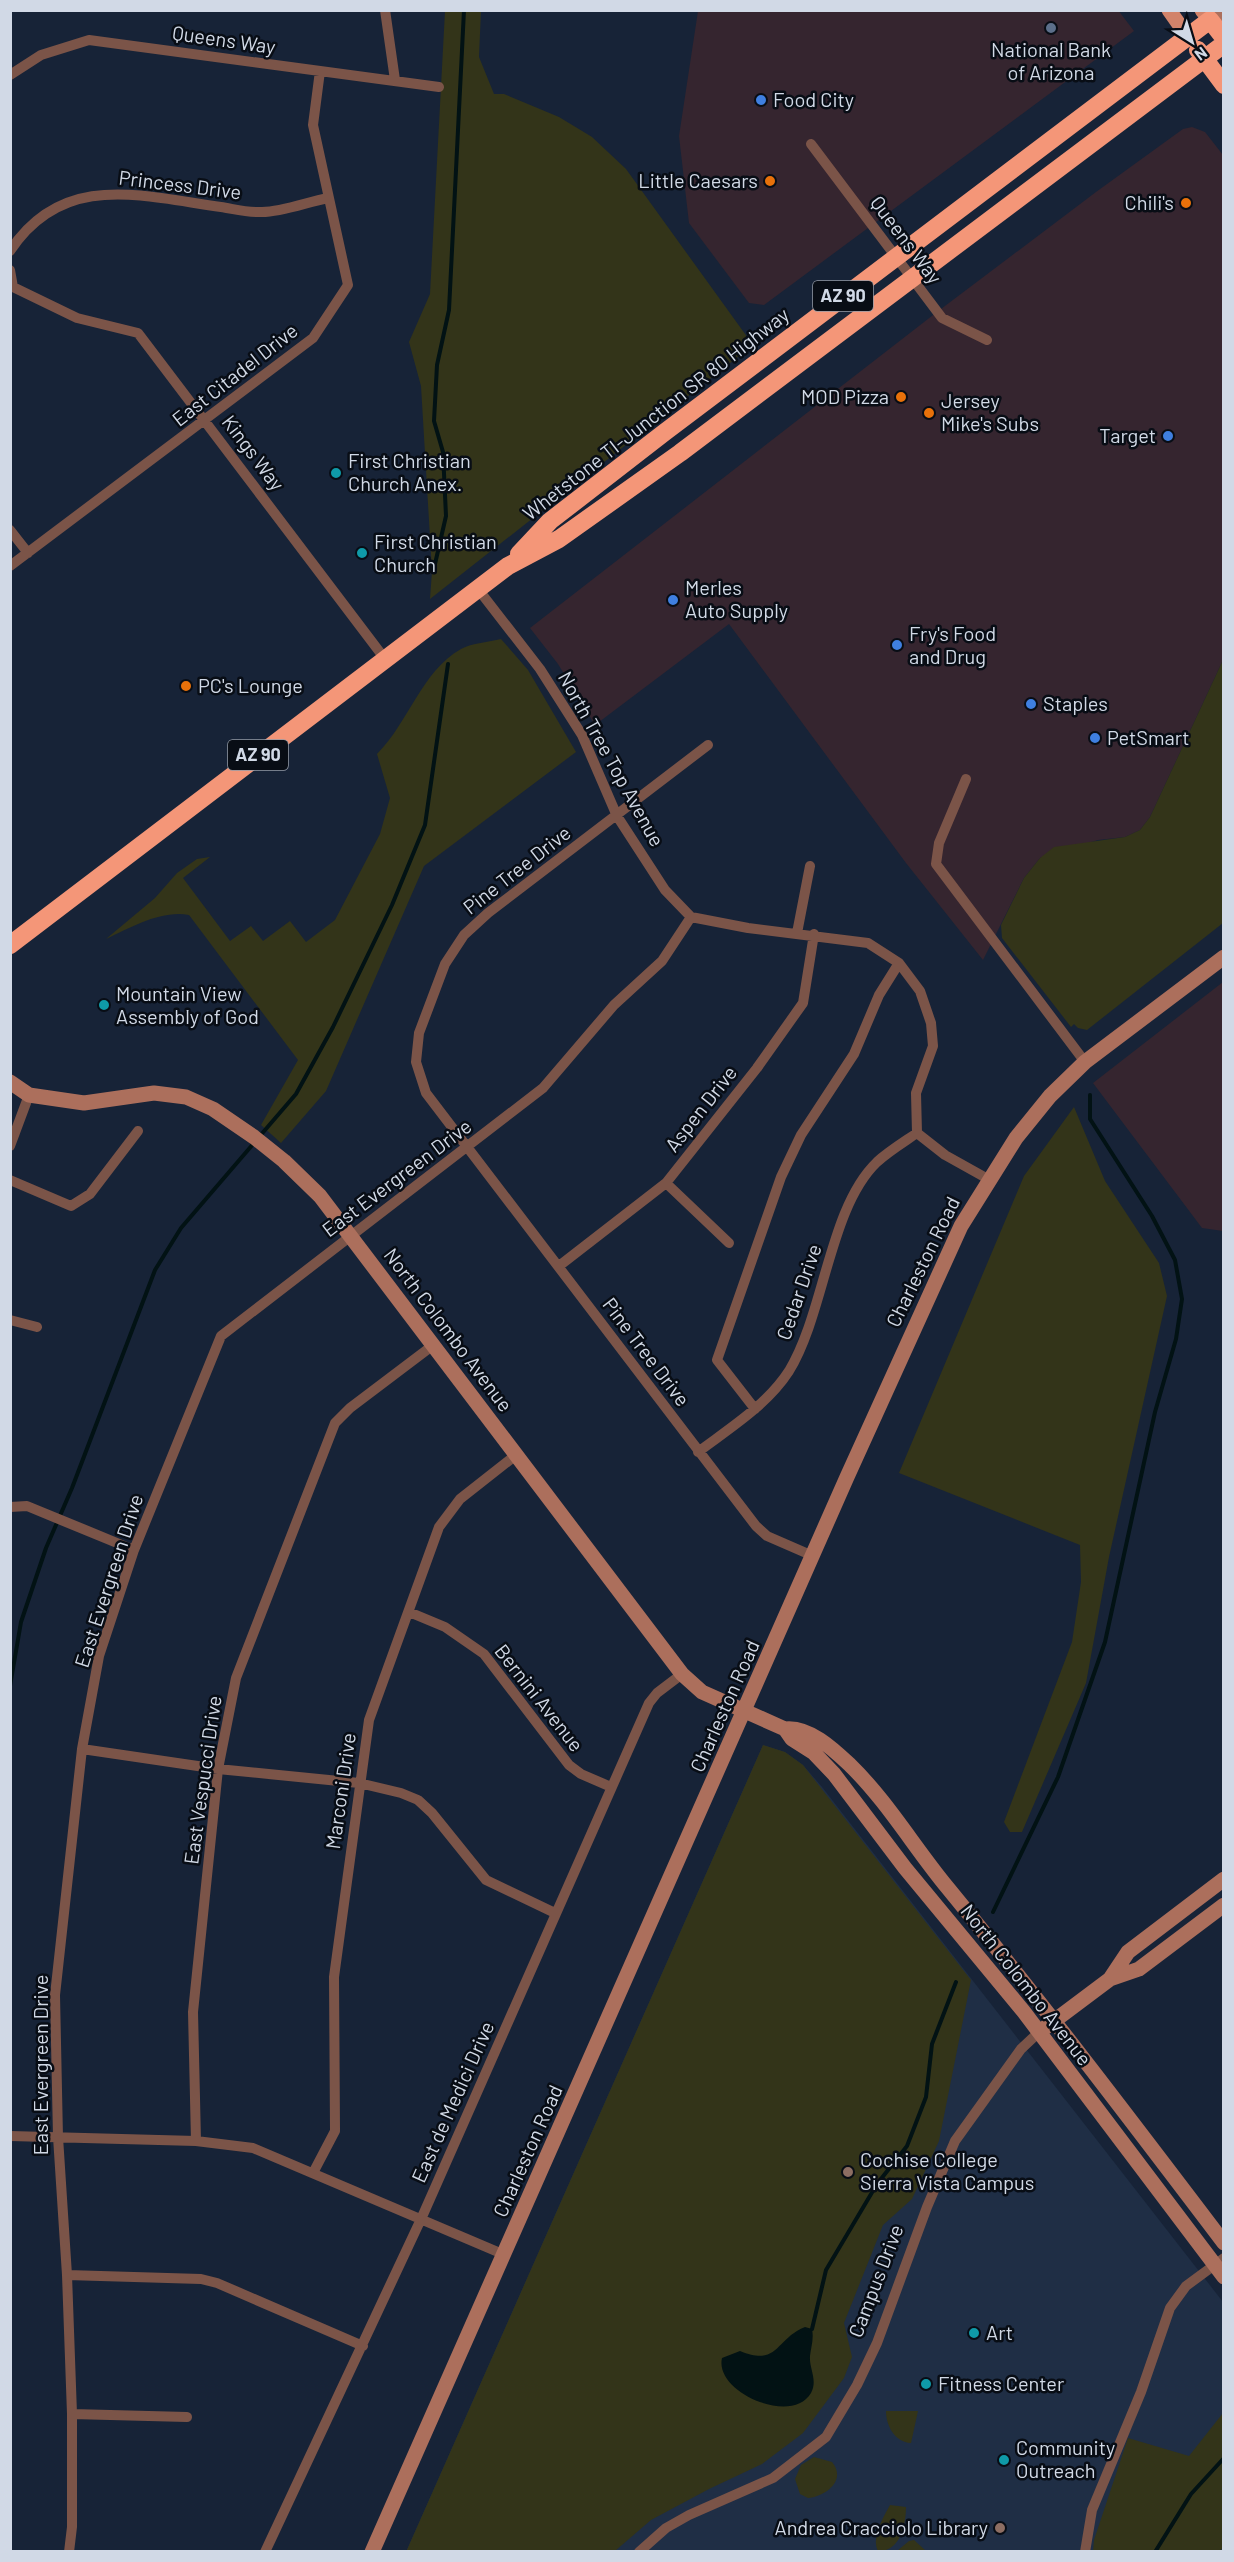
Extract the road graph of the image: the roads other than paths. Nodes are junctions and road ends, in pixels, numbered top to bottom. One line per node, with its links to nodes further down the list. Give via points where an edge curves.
1 (385, 10): 10 (street)
2 (1169, 10): 4 (main road)
3 (1212, 14): 4 (highway, Whetstone TI-Junction SR 80 Highway / AZ 90); 5 (highway, AZ 90)
4 (1188, 37): 7 (highway); 16 (highway, Whetstone TI-Junction SR 80 Highway / AZ 90)
5 (1224, 38)
6 (1224, 44): 7 (highway, Whetstone TI-Junction SR 80 Highway / AZ 90)
7 (1204, 58): 11 (highway); 18 (highway, Whetstone TI-Junction SR 80 Highway / AZ 90)
8 (320, 71): 9 (street, Queens Way, via 89,40 41,55); 10 (street, Queens Way); 14 (street, East Citadel Drive, via 313,126)
9 (10, 75)
10 (395, 80): 12 (street, Queens Way)
11 (1224, 85)
12 (439, 87)
13 (811, 144): 16 (street, Queens Way)
14 (328, 198): 15 (street, Princess Drive, via 262,213 128,194 91,194 56,207 25,230); 20 (street, East Citadel Drive, via 348,285 313,338)
15 (10, 251)
16 (896, 256): 18 (street, Queens Way); 24 (highway, Whetstone TI-Junction SR 80 Highway / AZ 90, via 550,521)
17 (10, 270): 20 (street, Kings Way, via 13,288 77,318 138,333)
18 (912, 278): 19 (street, Queens Way, via 942,318); 24 (highway, Whetstone TI-Junction SR 80 Highway / AZ 90, via 680,453 559,539)
19 (987, 340)
20 (207, 421): 22 (street, East Citadel Drive); 26 (street, Kings Way)
21 (10, 530): 22 (street)
22 (28, 553): 23 (street, East Citadel Drive)
23 (10, 566)
24 (508, 566): 25 (highway, Whetstone TI-Junction SR 80 Highway / AZ 90)
25 (478, 589): 26 (highway, Whetstone TI-Junction SR 80 Highway / AZ 90); 29 (street, North Tree Top Avenue, via 540,669 582,735)
26 (385, 659): 34 (highway, Whetstone TI-Junction SR 80 Highway / AZ 90)
27 (708, 745): 29 (street, Pine Tree Drive)
28 (966, 779): 37 (street, via 939,843 936,864)
29 (617, 816): 31 (street, North Tree Top Avenue, via 665,890); 43 (street, Pine Tree Drive, via 488,913 464,935 445,964 419,1033 416,1062 426,1094)
30 (810, 866): 32 (street)
31 (691, 917): 32 (street); 43 (street, East Evergreen Drive, via 662,961 614,1005 543,1088)
32 (797, 933): 33 (street)
33 (814, 934): 36 (street, via 868,943); 46 (street, Aspen Drive, via 803,1003)
34 (10, 945)
35 (1224, 957): 37 (street, Charleston Road)
36 (899, 963): 41 (street, via 920,991 931,1023 933,1046 916,1093); 53 (street, via 879,995 854,1054 801,1135 781,1177 717,1360)
37 (1085, 1062): 44 (street, Charleston Road, via 1016,1137)
38 (10, 1082): 39 (street, North Colombo Avenue)
39 (29, 1095): 42 (street); 47 (street, North Colombo Avenue, via 84,1103 154,1094 186,1097 213,1109 284,1161 320,1196)
40 (138, 1131): 45 (street, via 90,1194 71,1206)
41 (917, 1133): 44 (street, via 945,1155); 53 (street, Cedar Drive, via 876,1163 861,1183 840,1225 820,1296 790,1368 775,1391)
42 (10, 1146)
43 (467, 1148): 47 (street, East Evergreen Drive); 49 (street, Pine Tree Drive)
44 (988, 1179): 58 (street, Charleston Road, via 922,1310)
45 (10, 1180)
46 (666, 1183): 48 (street); 49 (street, Aspen Drive)
47 (350, 1236): 52 (street, North Colombo Avenue); 57 (street, East Evergreen Drive, via 221,1336)
48 (729, 1243)
49 (559, 1266): 54 (street, Pine Tree Drive)
50 (10, 1320): 51 (street)
51 (37, 1327)
52 (432, 1346): 55 (street, North Colombo Avenue); 64 (street, East Vespucci Drive, via 350,1408 327,1438 236,1678)
53 (755, 1408): 54 (street, Cedar Drive)
54 (698, 1452): 58 (street, Pine Tree Drive, via 767,1536)
55 (516, 1455): 59 (street, Marconi Drive, via 449,1510 439,1527); 60 (street, North Colombo Avenue)
56 (10, 1507): 57 (street, via 27,1506)
57 (134, 1550): 63 (street, East Evergreen Drive, via 99,1656)
58 (813, 1556): 61 (street, Charleston Road)
59 (409, 1612): 65 (street, Marconi Drive, via 369,1720); 66 (street, Bernini Avenue, via 445,1627 484,1654 569,1765)
60 (682, 1674): 61 (street, North Colombo Avenue, via 702,1692); 66 (street, East de Medici Drive, via 649,1703)
61 (746, 1711): 62 (street, North Colombo Avenue); 79 (street, Charleston Road)
62 (785, 1729): 71 (street, North Colombo Avenue, via 796,1728 817,1739 850,1765); 72 (street, North Colombo Avenue, via 834,1774)
63 (82, 1749): 64 (street); 74 (street, East Evergreen Drive, via 55,1995)
64 (218, 1769): 65 (street); 75 (street, East Vespucci Drive, via 193,2012)
65 (359, 1783): 69 (street, via 418,1800 486,1880); 76 (street, Marconi Drive, via 334,1977 335,2131)
66 (611, 1787): 69 (street, East de Medici Drive)
67 (1224, 1879): 70 (street, Campus Drive, via 1128,1952)
68 (1224, 1905): 70 (street, Campus Drive, via 1139,1969)
69 (555, 1913): 77 (street, East de Medici Drive)
70 (1110, 1979): 71 (street, Campus Drive)
71 (1054, 2020): 72 (street, Campus Drive); 78 (street, North Colombo Avenue)
72 (1039, 2032): 80 (street, North Colombo Avenue); 88 (street, Campus Drive, via 1021,2049 956,2141 930,2199 877,2343 826,2437 773,2478 689,2515 666,2528)
73 (10, 2136): 74 (street)
74 (58, 2137): 75 (street); 81 (street, East Evergreen Drive)
75 (196, 2141): 76 (street, via 253,2148)
76 (313, 2173): 77 (street)
77 (422, 2217): 79 (street); 82 (street, East de Medici Drive)
78 (1224, 2243)
79 (505, 2255): 87 (street, Charleston Road)
80 (1220, 2267): 89 (street, via 1186,2286 1170,2308 1092,2510)
81 (67, 2276): 82 (street, via 201,2279); 83 (street, East Evergreen Drive)
82 (363, 2346): 86 (street, East de Medici Drive)
83 (72, 2414): 84 (street); 85 (street, East Evergreen Drive)
84 (187, 2417)
85 (69, 2552)
86 (265, 2552)
87 (372, 2552)
88 (639, 2552)
89 (1085, 2552)

